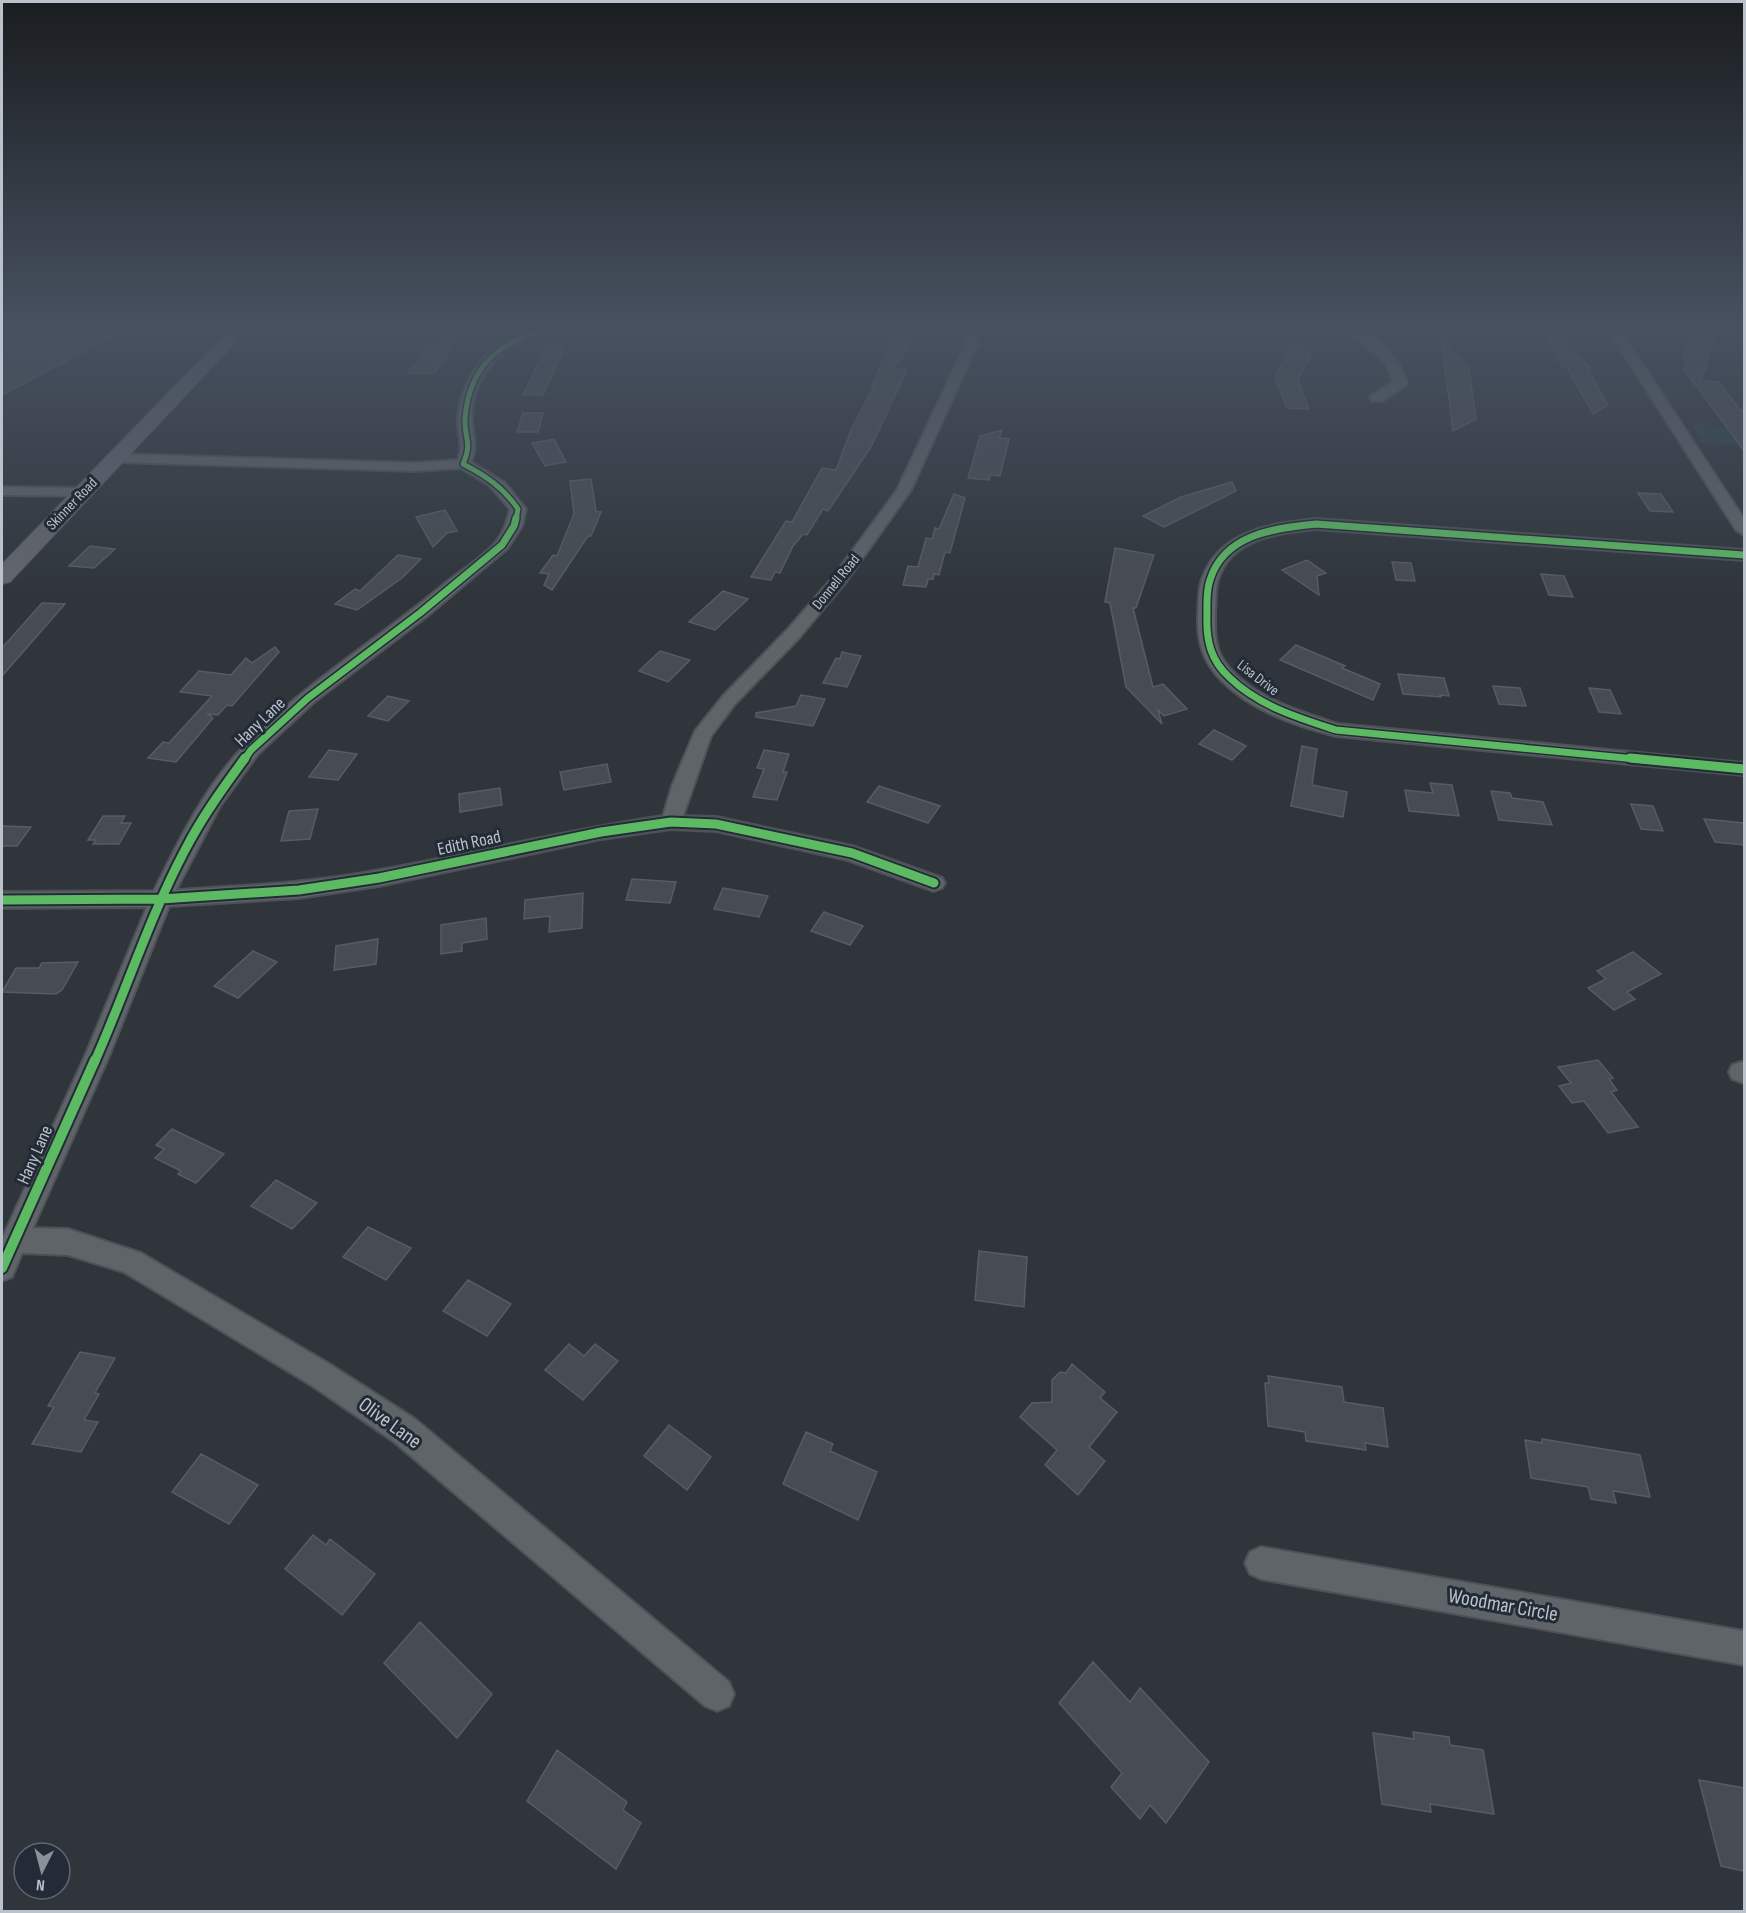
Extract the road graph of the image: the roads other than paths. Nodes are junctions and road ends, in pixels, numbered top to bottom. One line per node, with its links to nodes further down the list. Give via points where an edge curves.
1 (157, 416): 5 (street, Skinner Road)
2 (465, 416): 6 (street, via 469,446)
3 (938, 416): 13 (street, Donnell Road, via 904,490 839,580 702,735)
4 (1672, 416): 9 (street)
5 (118, 458): 6 (street, via 415,467); 8 (street, Skinner Road)
6 (463, 464): 15 (street, Hany Lane, via 495,479 518,509 514,526 502,545 308,698 251,750 212,802)
7 (2, 491): 8 (street)
8 (85, 492): 11 (street, Skinner Road)
9 (1744, 530)
10 (1744, 555): 12 (street, Lisa Drive, via 1316,524 1274,528 1243,539 1219,558 1209,581 1205,634 1216,663 1240,687 1276,711 1336,730)
11 (2, 577)
12 (1744, 769)
13 (671, 822): 14 (street, Edith Road, via 716,824 840,850); 15 (street, Edith Road, via 601,832 379,878 299,890)
14 (934, 884)
15 (161, 899): 16 (street, Edith Road); 17 (street, Hany Lane)
16 (2, 900)
17 (15, 1240): 18 (street, Hany Lane); 21 (street, Olive Lane, via 68,1242 131,1262 330,1381 404,1430)
18 (2, 1268)
19 (1261, 1563): 20 (street, Woodmar Circle)
20 (1744, 1648)
21 (717, 1694)

